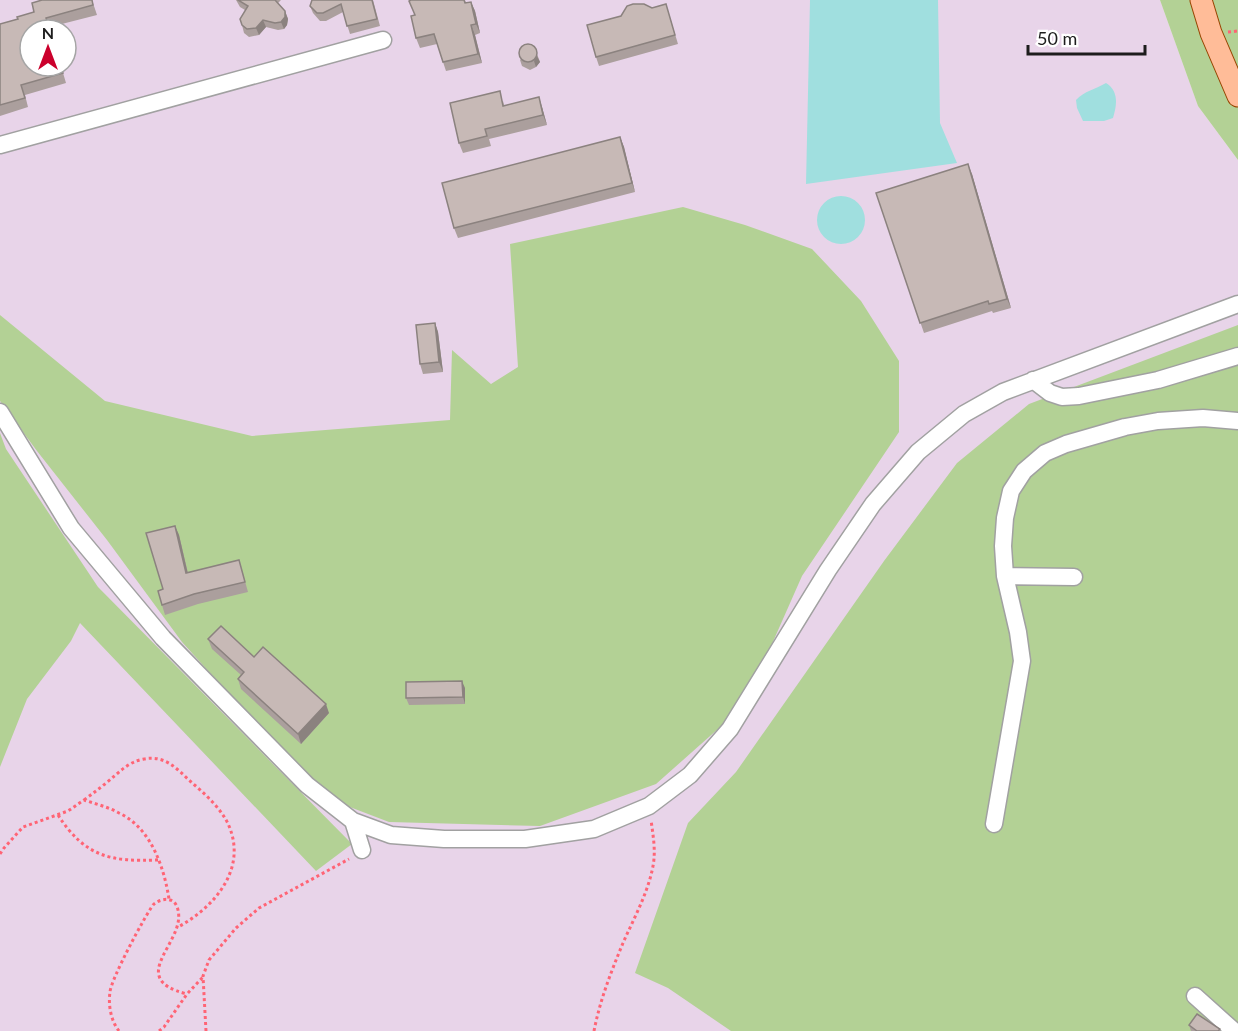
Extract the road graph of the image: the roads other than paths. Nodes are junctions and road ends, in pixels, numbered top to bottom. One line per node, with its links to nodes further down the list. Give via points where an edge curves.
1 (1201, 0): 3 (main road)
2 (383, 40): 4 (street)
3 (1238, 96)
4 (0, 145)
5 (1238, 304): 7 (street)
6 (1238, 356): 7 (street, via 1158,380 1079,396 1050,393)
7 (1033, 380): 12 (street, via 964,414 918,452 873,504 828,570 730,729 690,775 649,806 594,829 525,839 391,835)
8 (0, 412): 12 (street, via 71,528 163,638 307,785)
9 (1238, 421): 10 (street, via 1158,421 1115,429 1045,453 1024,471 1011,491 1003,546)
10 (1005, 576): 11 (street); 13 (street, via 1022,661)
11 (1074, 577)
12 (353, 821): 14 (street)
13 (994, 824)
14 (362, 850)
15 (1195, 996): 16 (street)
16 (1234, 1031)

